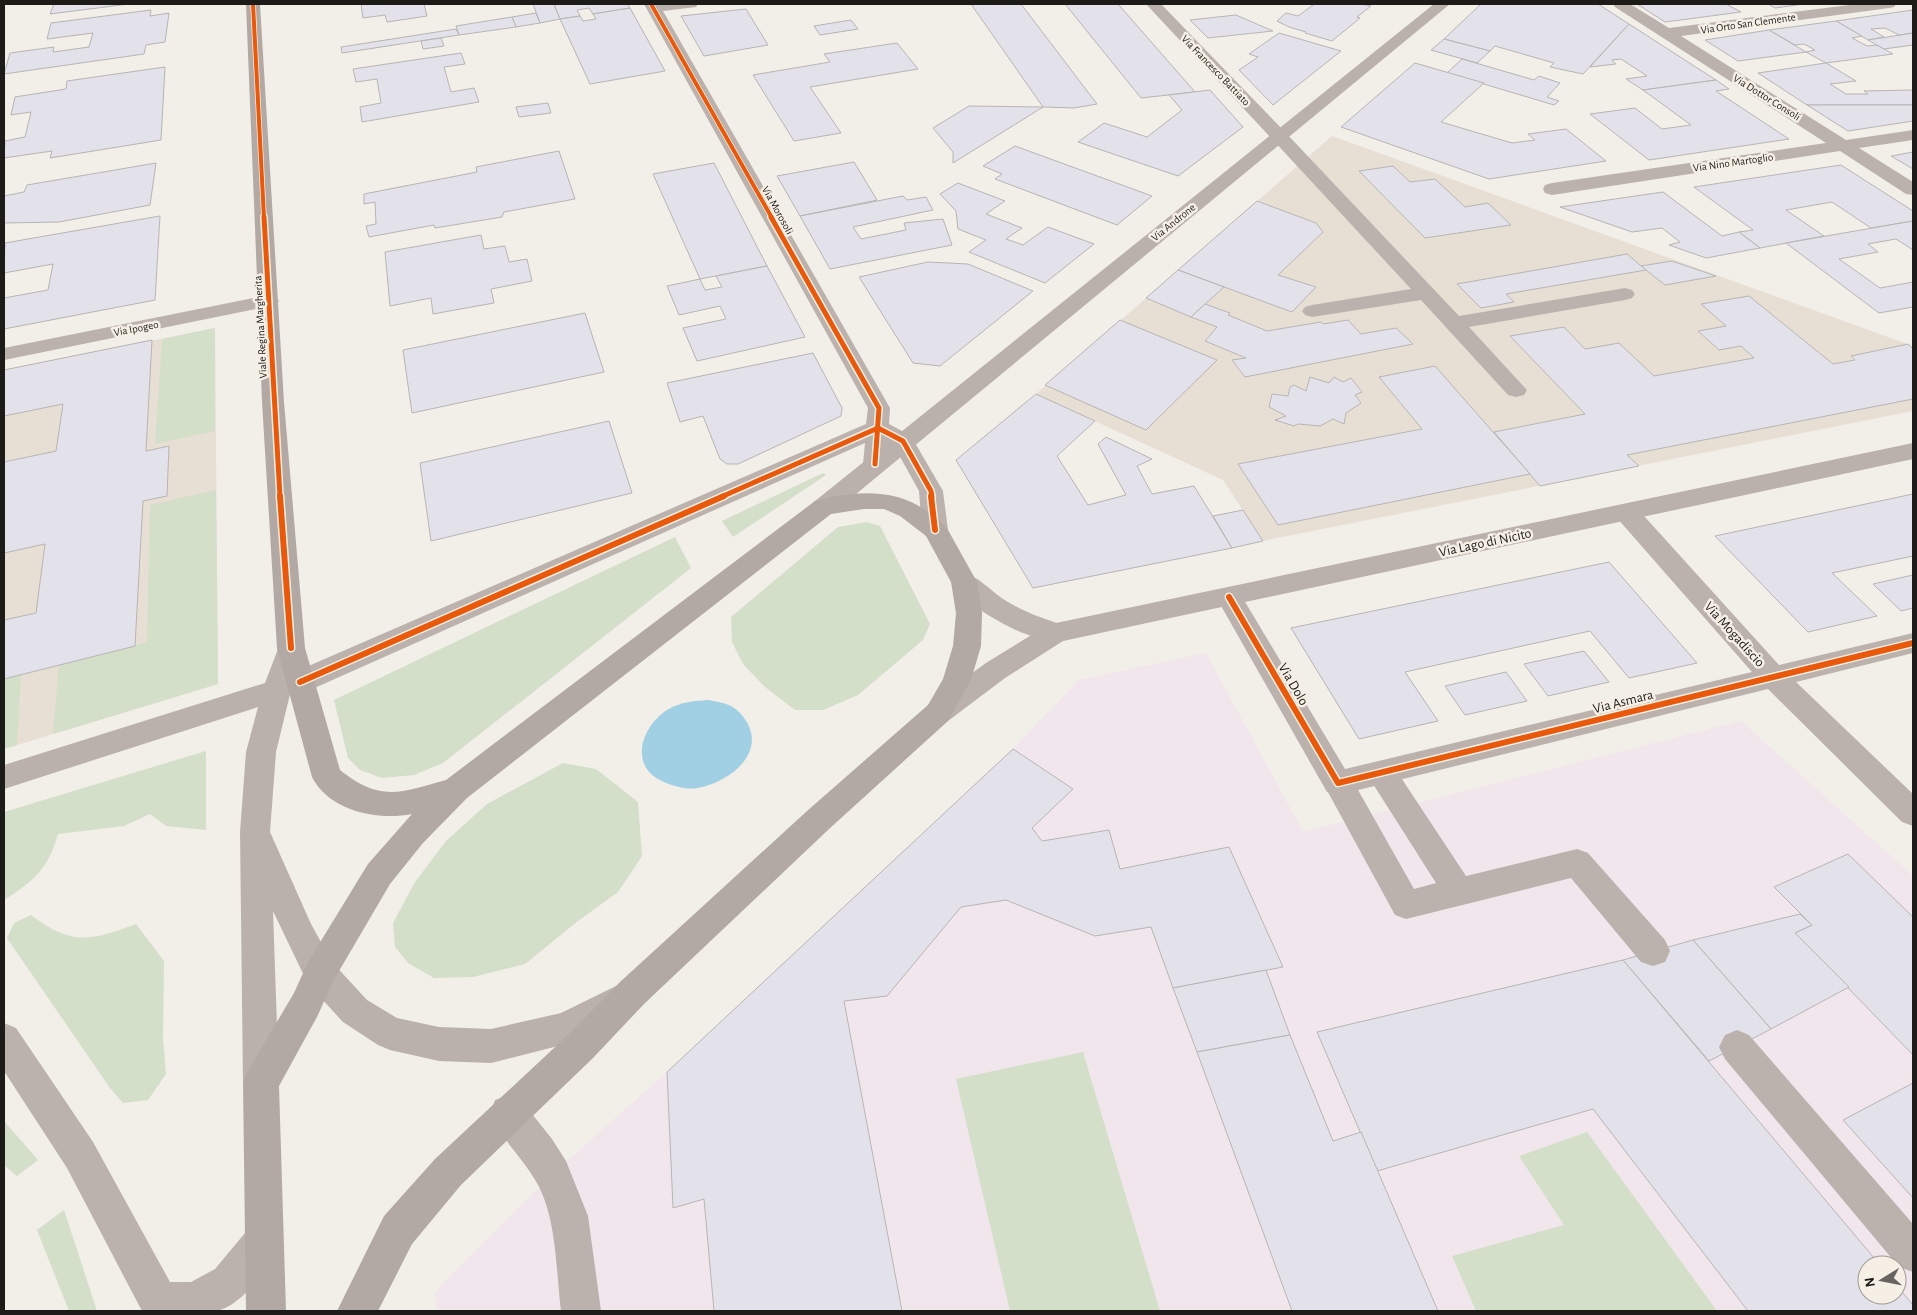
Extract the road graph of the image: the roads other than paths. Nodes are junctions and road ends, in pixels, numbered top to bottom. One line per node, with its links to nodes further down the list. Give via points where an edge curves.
1 (253, 4): 16 (main road, Viale Regina Margherita)
2 (691, 4): 7 (street)
3 (1153, 4): 10 (street, Via Francesco Battiato)
4 (1443, 4): 10 (main road, Via Androne)
5 (1620, 4): 8 (street, Via Dottor Consoli)
6 (1889, 4): 8 (street, Via Orto San Clemente)
7 (652, 6): 21 (street, Via Morosoli, via 879,408)
8 (1667, 34): 11 (street, Via Dottor Consoli)
9 (1913, 135): 11 (street, Via Nino Martoglio)
10 (1280, 136): 14 (street, Via Francesco Battiato); 22 (main road, Via Androne)
11 (1844, 145): 12 (street, Via Nino Martoglio); 13 (street, Via Dottor Consoli)
12 (1552, 189)
13 (1913, 190)
14 (1425, 293): 17 (street); 18 (street, Via Francesco Battiato)
15 (1625, 294): 18 (street)
16 (269, 301): 19 (street, Via Ipogeo); 33 (main road, Viale Regina Margherita, via 291,648)
17 (1312, 312)
18 (1454, 323): 20 (street, Via Francesco Battiato)
19 (4, 354)
20 (1516, 390)
21 (878, 428): 22 (street); 24 (street, Via Morosoli); 33 (street)
22 (903, 441): 24 (main road, Via Androne); 27 (street, via 931,491)
23 (1913, 451): 26 (main road, Via Lago di Nicito)
24 (875, 464): 25 (main road, Via Androne)
25 (824, 507): 27 (main road, via 887,501 909,510); 38 (main road)
26 (1626, 512): 29 (main road, Via Lago di Nicito); 32 (street, Via Mogadiscio)
27 (935, 530): 28 (main road)
28 (964, 582): 30 (street, via 1003,614); 34 (main road, via 969,613 967,646 957,680)
29 (1229, 597): 30 (main road, Via Lago di Nicito); 37 (street, Via Dolo)
30 (1056, 634): 34 (main road, Via Lago di Nicito, via 976,683)
31 (1913, 643): 32 (street, Via Asmara)
32 (1773, 677): 35 (street, Via Asmara); 39 (street, Via Mogadiscio)
33 (289, 686): 36 (main road); 38 (main road, Viale Regina Margherita, via 327,777 340,788 363,802 383,806 413,802); 40 (main road, via 261,752)
34 (938, 713): 44 (main road)
35 (1381, 773): 37 (street, Via Asmara); 41 (street)
36 (4, 777)
37 (1338, 784): 41 (street, Via Dolo, via 1406,905)
38 (456, 789): 43 (main road, via 379,874)
39 (1913, 813)
40 (255, 832): 43 (main road); 47 (main road)
41 (1459, 892): 42 (street, via 1577,864)
42 (1653, 951)
43 (320, 973): 44 (main road, via 355,1011 390,1033 439,1044 491,1046 566,1028); 47 (main road)
44 (632, 993): 48 (main road, via 581,1046)
45 (4, 1040): 49 (street, via 80,1155 160,1302 194,1302 229,1283)
46 (1737, 1047): 50 (street)
47 (261, 1083): 49 (main road)
48 (508, 1112): 52 (main road, via 448,1172 398,1230); 53 (street, via 553,1174 569,1216)
49 (264, 1241): 51 (main road)
50 (1913, 1253)
51 (266, 1311)
52 (357, 1311)
53 (581, 1311)

